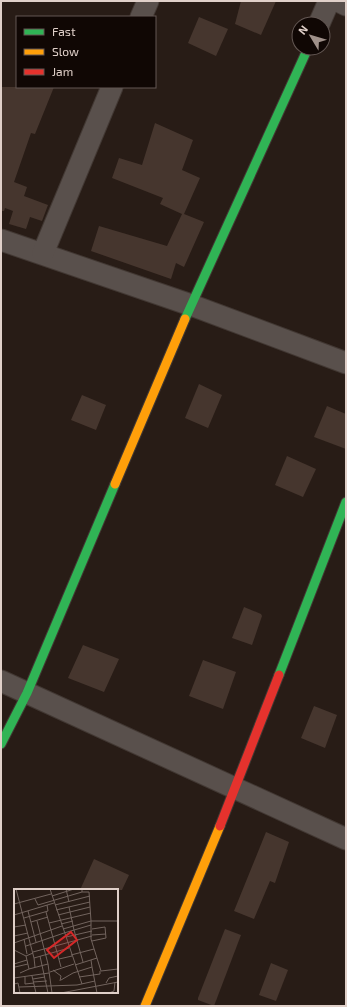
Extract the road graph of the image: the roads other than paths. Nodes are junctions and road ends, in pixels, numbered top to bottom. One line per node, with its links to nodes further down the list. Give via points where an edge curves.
1 (148, 1): 5 (street)
2 (329, 1): 6 (street)
3 (338, 1): 4 (street)
4 (346, 5)
5 (141, 16)
6 (322, 16)
7 (304, 56): 11 (street)
8 (112, 88): 10 (street)
9 (1, 240): 10 (street)
10 (43, 253): 11 (street)
11 (191, 305): 12 (street); 15 (street)
12 (346, 363)
13 (346, 502): 17 (street)
14 (1, 681): 15 (street)
15 (26, 693): 16 (street); 17 (street)
16 (1, 744)
17 (236, 788): 18 (street); 19 (street)
18 (346, 839)
19 (145, 1006)

